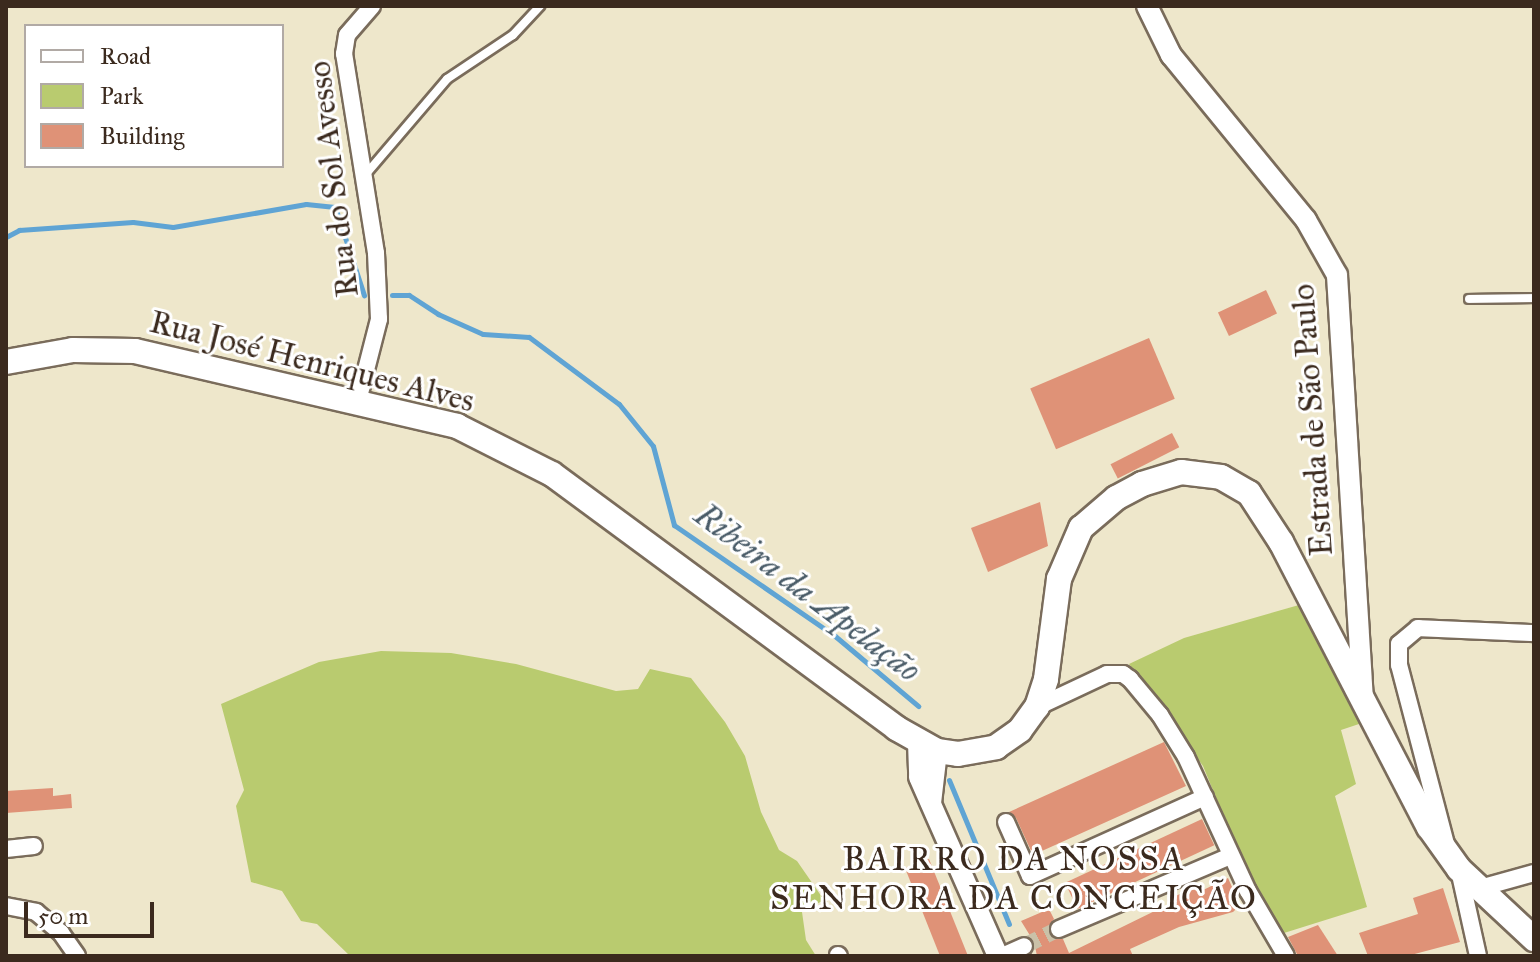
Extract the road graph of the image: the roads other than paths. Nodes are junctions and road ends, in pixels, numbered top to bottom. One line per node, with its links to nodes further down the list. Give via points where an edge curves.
1 (372, 6): 4 (street, Rua do Sol Avesso, via 347,35 344,54)
2 (540, 6): 4 (lane, via 513,35 447,79)
3 (1147, 6): 10 (street, Estrada de São Paulo, via 1171,55 1306,220 1337,275)
4 (366, 174): 8 (street, Rua do Sol Avesso, via 379,319)
5 (1534, 298): 6 (lane)
6 (1469, 299)
7 (6, 362): 8 (main road, Rua José Henriques Alves, via 73,350 135,351)
8 (358, 401): 12 (main road, Rua José Henriques Alves, via 457,426 543,468)
9 (1534, 633): 18 (street, via 1418,628 1399,644 1399,665)
10 (1363, 698): 11 (main road, via 1312,597 1249,493 1221,477 1181,472 1116,498 1081,528 1059,579 1046,679); 18 (main road, via 1429,827)
11 (1037, 707): 12 (main road, via 1020,730 996,747 971,753); 13 (street, via 1098,677 1123,674 1160,715)
12 (928, 746): 26 (street, via 919,777)
13 (1205, 797): 14 (street, via 1030,876); 17 (street)
14 (1006, 822)
15 (34, 846): 16 (street)
16 (6, 849)
17 (1230, 856): 22 (street); 27 (street)
18 (1454, 861): 20 (main road); 28 (street)
19 (1534, 873): 20 (street)
20 (1480, 888): 23 (main road)
21 (6, 906): 25 (street, via 36,912)
22 (1059, 929)
23 (1534, 939)
24 (1024, 946): 26 (street)
25 (77, 956)
26 (1000, 956)
27 (1286, 956)
28 (1478, 956)

